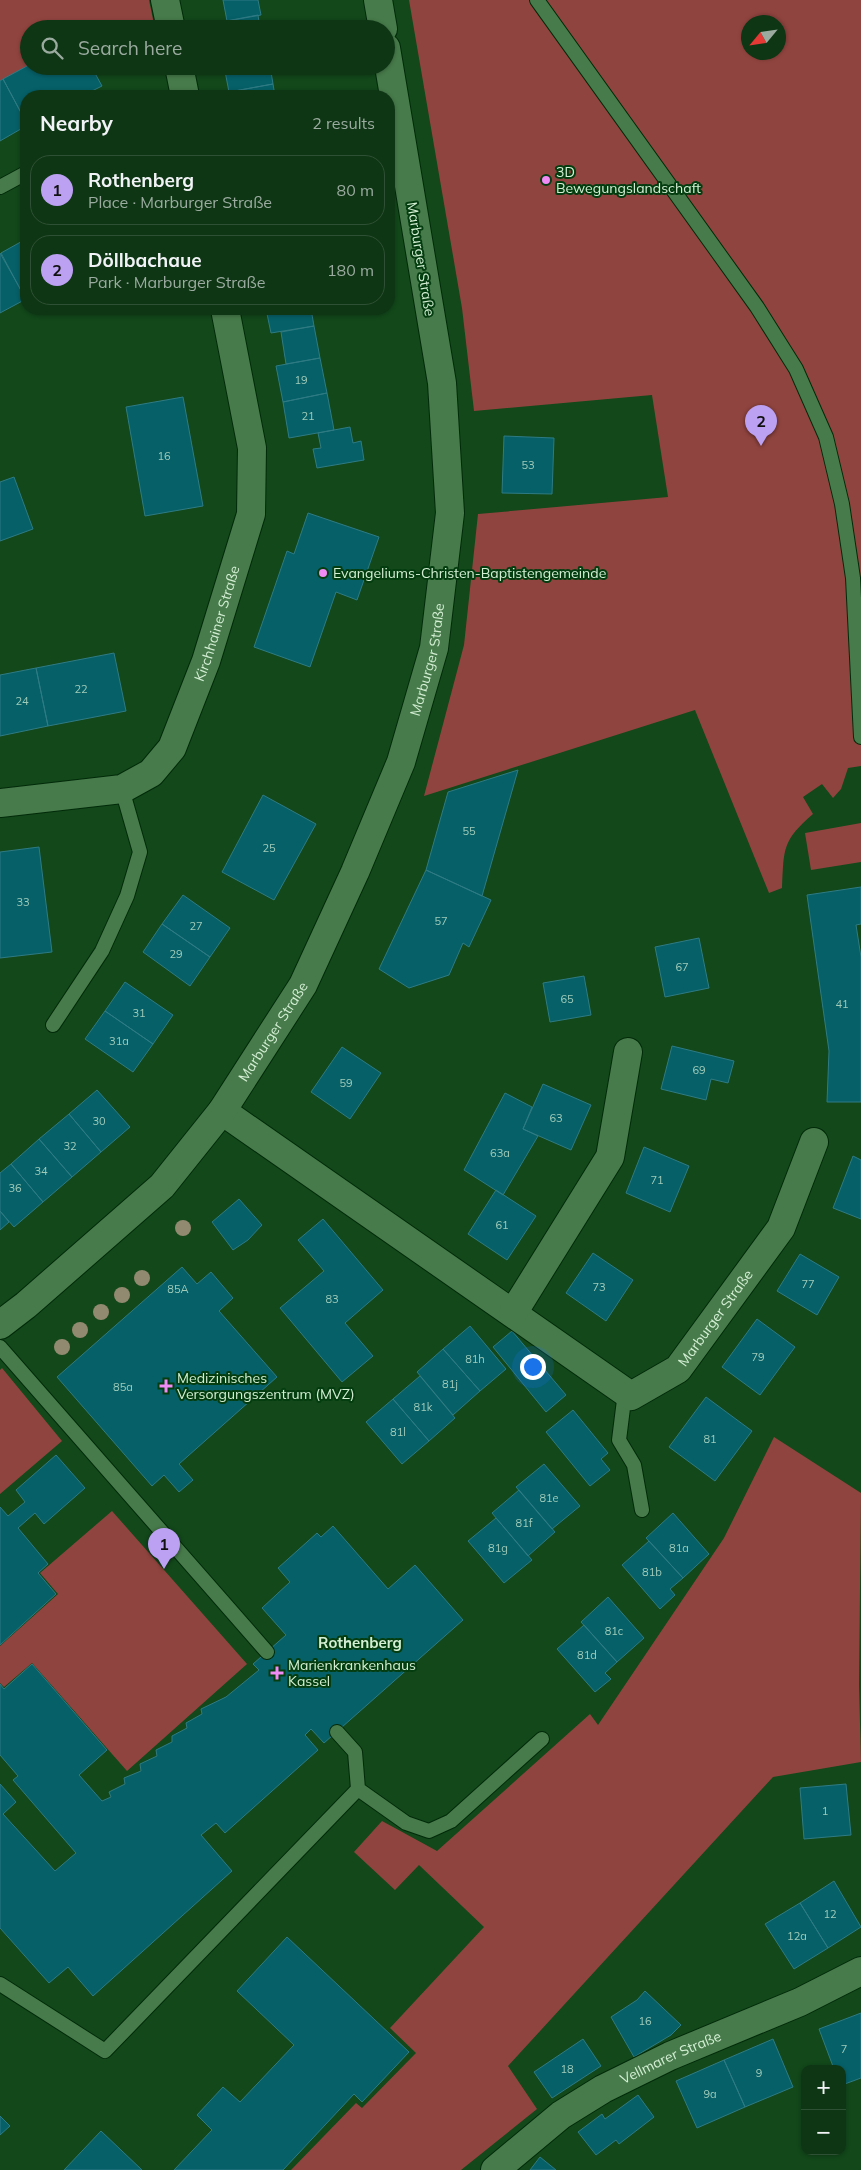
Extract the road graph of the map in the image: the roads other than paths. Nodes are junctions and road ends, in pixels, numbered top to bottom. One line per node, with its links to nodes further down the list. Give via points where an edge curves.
1 (165, 0): 4 (street)
2 (378, 0): 5 (street)
3 (537, 0): 12 (lane, via 757,307 796,369 819,420 842,504 853,578)
4 (169, 20)
5 (381, 20)
6 (391, 75): 7 (street, Marburger Straße)
7 (393, 90)
8 (395, 102): 17 (street, Marburger Straße, via 442,383 450,513 434,648 401,762 355,872 303,985)
9 (20, 176): 10 (lane)
10 (0, 187)
11 (226, 315): 13 (street, Kirchhainer Straße, via 252,448 251,514 206,661 172,748 151,773)
12 (860, 737)
13 (122, 788): 14 (street, Kirchhainer Straße); 15 (lane, via 140,852 128,896 102,951)
14 (0, 803)
15 (53, 1025)
16 (628, 1052): 19 (street, via 610,1157)
17 (222, 1111): 19 (street); 20 (street, Marburger Straße, via 162,1186)
18 (814, 1142): 22 (street, Marburger Straße, via 781,1228 678,1369 632,1396)
19 (513, 1313): 22 (street)
20 (0, 1325)
21 (0, 1347): 24 (lane)
22 (625, 1392): 23 (lane, via 619,1440 634,1465)
23 (642, 1510)
24 (266, 1652)
25 (337, 1732): 27 (lane, via 355,1752)
26 (542, 1739): 27 (lane, via 451,1821 429,1830 406,1823)
27 (358, 1789): 29 (lane, via 105,2051)
28 (861, 1971): 30 (street, Vellmarer Straße, via 800,2002 670,2056 603,2089 561,2115)
29 (0, 1984)
30 (494, 2170)

